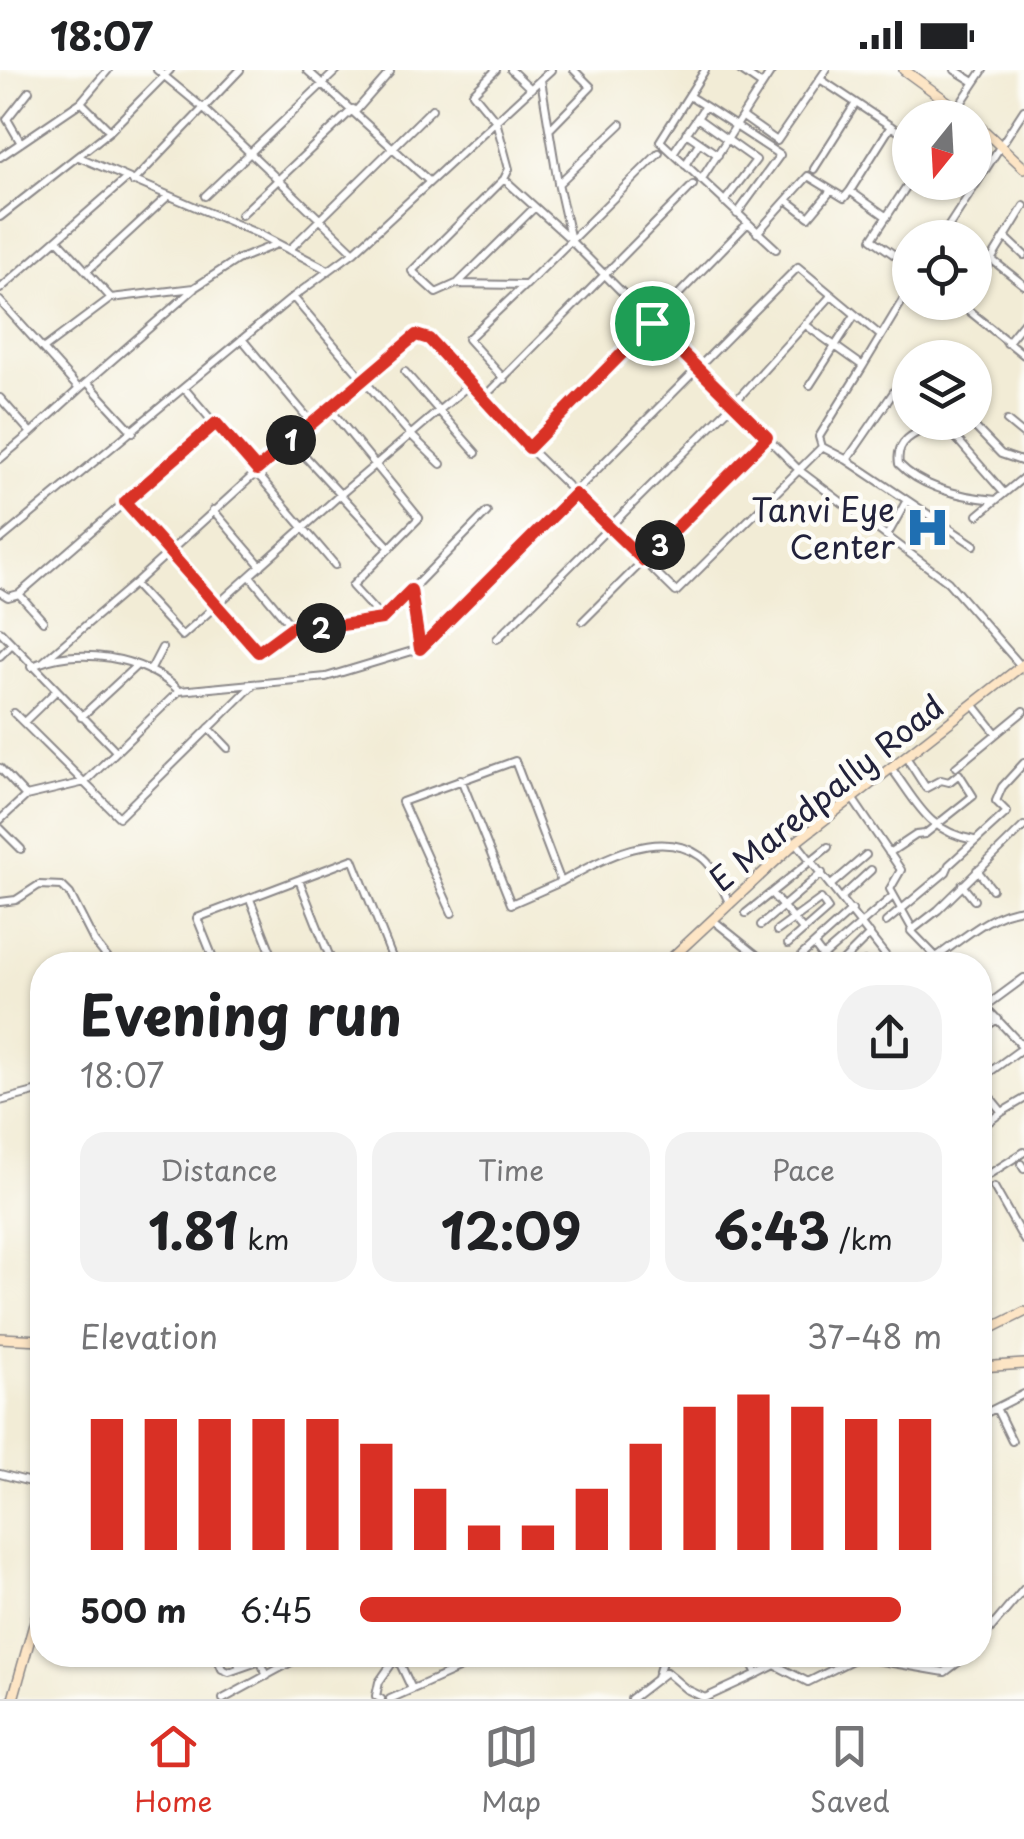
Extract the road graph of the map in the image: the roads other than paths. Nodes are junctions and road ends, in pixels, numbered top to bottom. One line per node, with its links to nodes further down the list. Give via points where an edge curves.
1 (108, 70): 29 (street)
2 (157, 70): 18 (street)
3 (240, 70): 32 (street)
4 (308, 70): 22 (street)
5 (337, 70): 22 (street)
6 (496, 70): 38 (street, via 473,92)
7 (512, 70): 24 (street)
8 (551, 70): 20 (street)
9 (574, 70): 42 (street, via 591,87)
10 (705, 70): 26 (street)
11 (740, 70): 23 (street)
12 (772, 70): 23 (street)
13 (826, 70): 19 (street)
14 (904, 70): 27 (main road)
15 (955, 70): 21 (street)
16 (984, 70): 21 (street)
17 (390, 72): 34 (street)
18 (167, 73): 32 (street); 43 (street)
19 (820, 78): 30 (street); 36 (street, via 777,141)
20 (541, 80): 24 (street); 42 (street)
21 (974, 82): 28 (street)
22 (322, 83): 34 (street); 51 (street)
23 (762, 85): 36 (street)
24 (531, 88): 38 (street)
25 (29, 91): 47 (street, via 7,119)
26 (689, 96): 31 (street); 52 (street, via 660,141)
27 (948, 100)
28 (962, 100)
29 (82, 102): 43 (street); 47 (street)
30 (856, 103): 41 (street); 61 (street)
31 (705, 106): 37 (street); 40 (street)
32 (202, 108): 51 (street); 63 (street)
33 (432, 108): 50 (street)
34 (354, 110): 50 (street); 64 (street)
35 (1024, 110): 49 (street)
36 (743, 117): 40 (street)
37 (697, 118): 44 (street); 46 (street)
38 (496, 121): 62 (street, via 508,170); 65 (street)
39 (620, 124): 67 (street)
40 (738, 126): 46 (street); 60 (street, via 780,155)
41 (891, 126): 68 (street)
42 (549, 130): 67 (street)
43 (110, 132): 55 (street)
44 (686, 132): 48 (street); 52 (street)
45 (992, 138): 49 (main road)
46 (727, 140): 54 (street); 57 (street)
47 (21, 143): 56 (street)
48 (700, 143): 54 (street); 58 (street)
49 (1001, 146): 59 (main road); 82 (street)
50 (394, 148): 65 (street); 81 (street)
51 (250, 152): 64 (street); 71 (street)
52 (673, 153): 58 (street)
53 (659, 154): 86 (street)
54 (718, 155): 66 (street)
55 (79, 157): 63 (street); 78 (street)
56 (0, 158)
57 (756, 160): 60 (street); 74 (street)
58 (685, 166): 66 (street)
59 (1024, 168)
60 (770, 169): 77 (street)
61 (814, 169)
62 (504, 179): 76 (street); 98 (street, via 412,271 436,293)
63 (129, 180): 70 (street); 87 (street)
64 (280, 181): 79 (street); 81 (street)
65 (430, 182): 91 (street)
66 (697, 182): 74 (street); 97 (street)
67 (558, 184): 86 (street)
68 (850, 191): 69 (street, via 844,198); 80 (street)
69 (830, 192): 72 (street, via 808,216); 72 (street, via 808,176)
70 (168, 196): 88 (street); 96 (street)
71 (204, 196)
72 (788, 200): 84 (street)
73 (898, 200): 80 (street)
74 (724, 202): 77 (street)
75 (1024, 206): 85 (street)
76 (534, 208): 86 (street); 98 (street)
77 (737, 214): 83 (street)
78 (1, 215)
79 (241, 215)
80 (887, 217): 92 (street, via 872,239)
81 (321, 218): 90 (street); 91 (street)
82 (953, 220)
83 (747, 224): 84 (street); 111 (street)
84 (757, 233): 89 (street)
85 (1005, 237): 93 (street); 94 (street)
86 (570, 239): 97 (street); 99 (street)
87 (58, 240): 96 (street); 102 (street)
88 (277, 244): 90 (street); 101 (street)
89 (776, 249)
90 (289, 250): 95 (street)
91 (354, 252): 95 (street)
92 (892, 253)
93 (1024, 255)
94 (992, 259): 100 (street)
95 (328, 270): 103 (street)
96 (87, 271): 105 (street)
97 (605, 275): 111 (street); 123 (street)
98 (456, 284): 99 (street)
99 (526, 284): 123 (street, via 468,339)
100 (1024, 285)
101 (194, 288): 105 (street); 124 (street)
102 (0, 290)
103 (293, 296): 114 (street); 122 (street)
104 (831, 296): 107 (street); 112 (street); 120 (street, via 798,267)
105 (111, 298): 117 (street)
106 (0, 301): 117 (street)
107 (855, 315): 113 (street); 116 (street)
108 (892, 319): 113 (street)
109 (981, 320): 115 (street)
110 (1024, 322): 115 (street)
111 (652, 323): 120 (street); 146 (street)
112 (807, 326): 116 (street); 132 (street)
113 (882, 336): 119 (street)
114 (242, 339): 127 (street); 137 (street)
115 (1008, 343): 118 (street)
116 (834, 346): 119 (street); 125 (street)
117 (43, 349): 128 (street)
118 (1024, 356)
119 (862, 366): 145 (street, via 819,438)
120 (698, 369): 132 (street); 158 (street)
121 (406, 372): 133 (street)
122 (366, 379): 126 (street, via 416,335 429,339); 134 (street); 140 (street)
123 (504, 379): 129 (street)
124 (87, 382): 128 (street); 138 (street)
125 (810, 384)
126 (469, 385): 133 (street); 146 (street)
127 (184, 388): 136 (street); 138 (street)
128 (79, 390): 139 (street)
129 (491, 390)
130 (892, 395): 149 (street)
131 (0, 398): 139 (street)
132 (732, 405): 142 (street); 166 (street)
133 (440, 408): 140 (street); 147 (street)
134 (330, 409): 137 (street); 151 (street)
135 (1007, 421): 141 (street)
136 (216, 423): 153 (street); 161 (street)
137 (312, 423): 144 (street)
138 (133, 432): 168 (street)
139 (31, 433): 148 (street)
140 (410, 434): 151 (street); 152 (street)
141 (1024, 435)
142 (767, 437): 154 (street); 172 (street)
143 (987, 440): 150 (street, via 1001,454)
144 (290, 441): 153 (street); 157 (street)
145 (822, 447): 149 (street); 154 (street)
146 (529, 448): 158 (street)
147 (476, 453)
148 (0, 459)
149 (848, 460): 159 (street)
150 (1024, 462)
151 (376, 464): 157 (street); 170 (street, via 419,518)
152 (441, 464)
153 (257, 470): 162 (street); 165 (street)
154 (800, 471): 167 (street); 172 (street, via 676,592)
155 (1024, 478): 156 (street)
156 (1004, 493): 160 (street); 160 (street, via 950,431 932,426 902,444 899,464 916,478)
157 (340, 494): 165 (street); 170 (street)
158 (575, 494): 166 (street); 189 (street)
159 (907, 500): 167 (street); 169 (street)
160 (996, 500): 164 (street)
161 (125, 502): 171 (street); 179 (street)
162 (213, 510): 171 (street); 174 (street)
163 (488, 512): 177 (street)
164 (978, 515)
165 (306, 527): 173 (street); 174 (street)
166 (610, 527): 172 (street); 186 (street)
167 (888, 534): 192 (street, via 948,582)
168 (0, 540)
169 (974, 545)
170 (390, 548): 181 (street, via 352,586)
171 (169, 551): 176 (street); 180 (street)
172 (644, 561): 183 (street)
173 (336, 565)
174 (262, 566): 175 (street)
175 (250, 576): 180 (street); 184 (street)
176 (134, 584): 180 (street, via 182,636); 191 (street)
177 (411, 590): 181 (street); 189 (street)
178 (0, 592): 179 (street)
179 (19, 594): 182 (street)
180 (219, 604): 184 (street, via 258,652)
181 (382, 619): 184 (street)
182 (44, 621)
183 (584, 621)
184 (292, 627)
185 (0, 632): 187 (street)
186 (497, 639)
187 (12, 644): 190 (street); 194 (street)
188 (162, 648): 195 (street)
189 (420, 649): 196 (street, via 326,677)
190 (0, 656)
191 (44, 661): 193 (street, via 86,657); 194 (street)
192 (1023, 665): 199 (main road, E Maredpally Road)
193 (136, 666): 195 (street); 202 (street)
194 (31, 667): 197 (street)
195 (150, 670): 198 (street)
196 (254, 684): 198 (street); 204 (street)
197 (56, 691): 202 (street); 203 (street)
198 (180, 691): 207 (street)
199 (973, 704): 205 (street); 208 (main road, E Maredpally Road)
200 (1024, 711): 205 (street)
201 (14, 714): 203 (street)
202 (82, 717): 207 (street)
203 (24, 722): 214 (street)
204 (209, 728): 206 (street); 214 (street, via 118,817)
205 (996, 733): 210 (street)
206 (228, 748)
207 (116, 751): 214 (street)
208 (906, 757): 212 (main road, E Maredpally Road); 219 (street, via 926,788 959,774 973,796)
209 (1024, 764): 221 (street, via 996,801 1007,812)
210 (956, 767)
211 (0, 768): 215 (street)
212 (892, 769): 216 (main road, E Maredpally Road); 219 (street)
213 (461, 779): 232 (street, via 514,761); 232 (street, via 510,904); 247 (street, via 402,802)
214 (85, 782): 215 (street)
215 (26, 796): 217 (street)
216 (852, 798): 222 (main road, E Maredpally Road); 225 (street)
217 (0, 820)
218 (1024, 826): 229 (street)
219 (936, 827): 221 (street); 225 (street)
220 (0, 828): 224 (street)
221 (976, 841): 246 (street)
222 (796, 842): 227 (street); 242 (main road, E Maredpally Road)
223 (828, 847): 227 (street)
224 (21, 850)
225 (889, 853): 237 (street, via 902,870)
226 (866, 856): 234 (street)
227 (811, 860): 230 (street); 236 (street)
228 (871, 870): 238 (street)
229 (977, 870): 233 (street); 235 (street)
230 (822, 873): 234 (street); 243 (street)
231 (299, 880): 239 (street); 263 (street); 264 (street, via 353,859)
232 (561, 882): 242 (street, via 630,849 666,847 700,856)
233 (962, 884): 240 (street); 255 (street)
234 (831, 885): 238 (street)
235 (992, 889)
236 (770, 894): 243 (street); 248 (street)
237 (892, 897): 246 (street); 251 (street)
238 (842, 898): 245 (street)
239 (250, 899): 261 (street, via 197,918); 262 (street)
240 (974, 900)
241 (0, 902): 260 (street, via 16,900 38,884 62,886)
242 (729, 902): 250 (main road, E Maredpally Road)
243 (783, 906): 249 (street); 253 (street)
244 (1024, 909): 273 (street, via 990,921)
245 (852, 910): 251 (street); 259 (street)
246 (900, 910): 252 (street); 255 (street)
247 (452, 913)
248 (746, 913)
249 (793, 917): 254 (street); 254 (street, via 819,898 828,907); 256 (street)
250 (712, 919): 265 (main road, E Maredpally Road); 266 (street)
251 (860, 922): 257 (street); 269 (street)
252 (886, 922)
253 (761, 925)
254 (803, 930): 258 (street)
255 (912, 930): 272 (street)
256 (777, 931)
257 (870, 934): 270 (street); 271 (street)
258 (788, 944)
259 (814, 945): 267 (street); 268 (street)
260 (103, 952)
261 (211, 952)
262 (271, 952)
263 (328, 952)
264 (390, 952)
265 (678, 952)
266 (753, 952)
267 (806, 952)
268 (820, 952)
269 (827, 952)
270 (852, 952)
271 (883, 952)
272 (929, 952)
273 (944, 952)
274 (1024, 978): 275 (street)
275 (992, 998)
276 (992, 1012): 277 (street)
277 (998, 1018): 278 (street); 279 (street)
278 (992, 1022)
279 (1024, 1047): 280 (street)
280 (992, 1072)
281 (30, 1093): 284 (street)
282 (992, 1098): 285 (street)
283 (1024, 1099): 285 (street)
284 (0, 1101)
285 (1002, 1112): 286 (street)
286 (992, 1119)
287 (1024, 1152): 288 (street)
288 (992, 1172)
289 (994, 1187): 290 (street)
290 (1024, 1240)
291 (1024, 1312): 292 (main road)
292 (992, 1328)
293 (0, 1338): 294 (main road)
294 (30, 1339)
295 (1024, 1364): 296 (main road)
296 (992, 1366)
297 (1024, 1394): 298 (street)
298 (996, 1408): 299 (street); 300 (street)
299 (992, 1410)
300 (1012, 1441)
301 (0, 1474): 302 (street)
302 (30, 1482)
303 (1024, 1589): 304 (street)
304 (992, 1627)
305 (30, 1640): 324 (main road)
306 (222, 1667): 319 (street)
307 (263, 1667): 321 (street)
308 (283, 1667): 321 (street)
309 (389, 1667): 326 (street, via 376,1689)
310 (401, 1667): 323 (street)
311 (457, 1667): 323 (street)
312 (660, 1667): 322 (street)
313 (754, 1667): 320 (street)
314 (773, 1667): 320 (street)
315 (777, 1667): 316 (street, via 808,1682)
316 (836, 1667)
317 (918, 1667): 318 (street)
318 (952, 1667)
319 (240, 1668)
320 (757, 1674): 322 (street, via 705,1698 666,1672)
321 (267, 1676): 325 (street)
322 (657, 1678): 328 (street)
323 (412, 1689): 327 (street)
324 (14, 1699)
325 (223, 1699)
326 (381, 1699)
327 (390, 1699)
328 (631, 1699)

